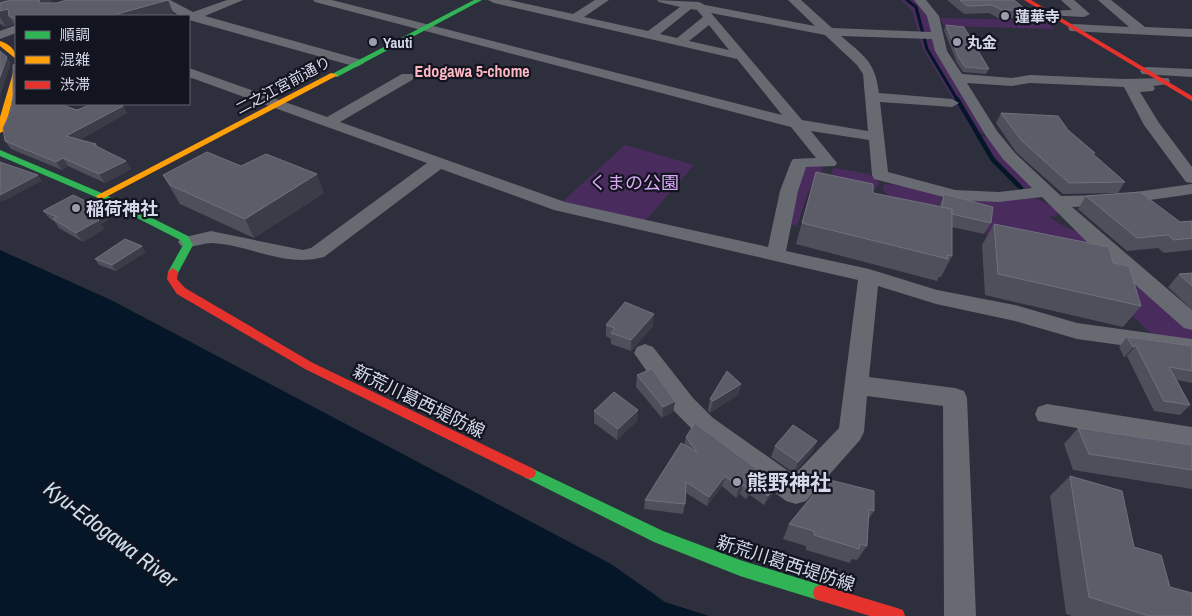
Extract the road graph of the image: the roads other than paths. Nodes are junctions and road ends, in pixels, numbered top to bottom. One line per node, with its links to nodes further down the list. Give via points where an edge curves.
1 (163, 0): 15 (street)
2 (237, 0): 16 (street)
3 (319, 0): 18 (street)
4 (479, 0): 18 (main road, 二之江宮前通り)
5 (494, 0): 17 (street)
6 (603, 0): 17 (street)
7 (663, 0): 13 (street)
8 (794, 0): 22 (street)
9 (920, 0): 26 (street, via 933,16)
10 (1027, 0): 14 (main road)
11 (1068, 0): 14 (street, via 1084,14)
12 (1104, 0): 21 (street)
13 (699, 8): 22 (street); 25 (street); 28 (street); 30 (street)
14 (1049, 13): 19 (main road)
15 (186, 15)
16 (191, 17): 31 (street)
17 (575, 18): 25 (street)
18 (426, 28): 31 (main road, 二之江宮前通り); 45 (street)
19 (1074, 28): 21 (street); 32 (main road)
20 (15, 29): 24 (street)
21 (1142, 31): 23 (street)
22 (830, 32): 26 (street); 39 (street, via 870,74)
23 (1192, 33)
24 (0, 35)
25 (650, 36): 28 (street)
26 (938, 36): 36 (street, via 941,51)
27 (0, 43): 29 (main road)
28 (679, 43): 30 (street)
29 (15, 56)
30 (744, 57): 45 (street)
31 (357, 63): 42 (main road, 二之江宮前通り)
32 (1147, 71): 34 (street); 38 (main road)
33 (190, 72): 42 (street)
34 (1192, 73)
35 (407, 77): 44 (street)
36 (958, 78): 38 (street); 53 (street, via 991,133)
37 (15, 83): 43 (main road)
38 (1170, 85): 40 (main road); 50 (street, via 1130,88 1152,125)
39 (872, 97): 41 (street); 47 (street)
40 (1192, 98)
41 (952, 103)
42 (278, 104): 44 (street); 52 (main road, 二之江宮前通り)
43 (4, 111): 46 (main road)
44 (327, 123): 49 (street)
45 (798, 124): 47 (street); 55 (street, via 829,163 799,162 789,191)
46 (0, 130)
47 (877, 137): 53 (street, via 880,175 955,195)
48 (0, 152): 52 (main road)
49 (439, 162): 54 (street, via 317,253 304,256 211,237); 55 (street, via 560,206)
50 (1192, 178)
51 (1192, 189): 53 (street, via 1116,200)
52 (102, 196): 54 (main road)
53 (1050, 197): 57 (street)
54 (188, 242): 63 (main road, 新荒川葛西堤防線, via 172,273 172,279 181,291 310,366 659,537 740,568)
55 (776, 253): 56 (street)
56 (869, 276): 58 (street, via 936,297 1015,313 1077,332); 60 (street)
57 (1192, 322)
58 (1192, 347)
59 (644, 353): 60 (street, via 684,405 704,425 796,492 850,432)
60 (856, 385): 64 (street, via 955,398)
61 (1047, 414): 62 (street)
62 (1192, 438)
63 (897, 616)
64 (960, 616)

